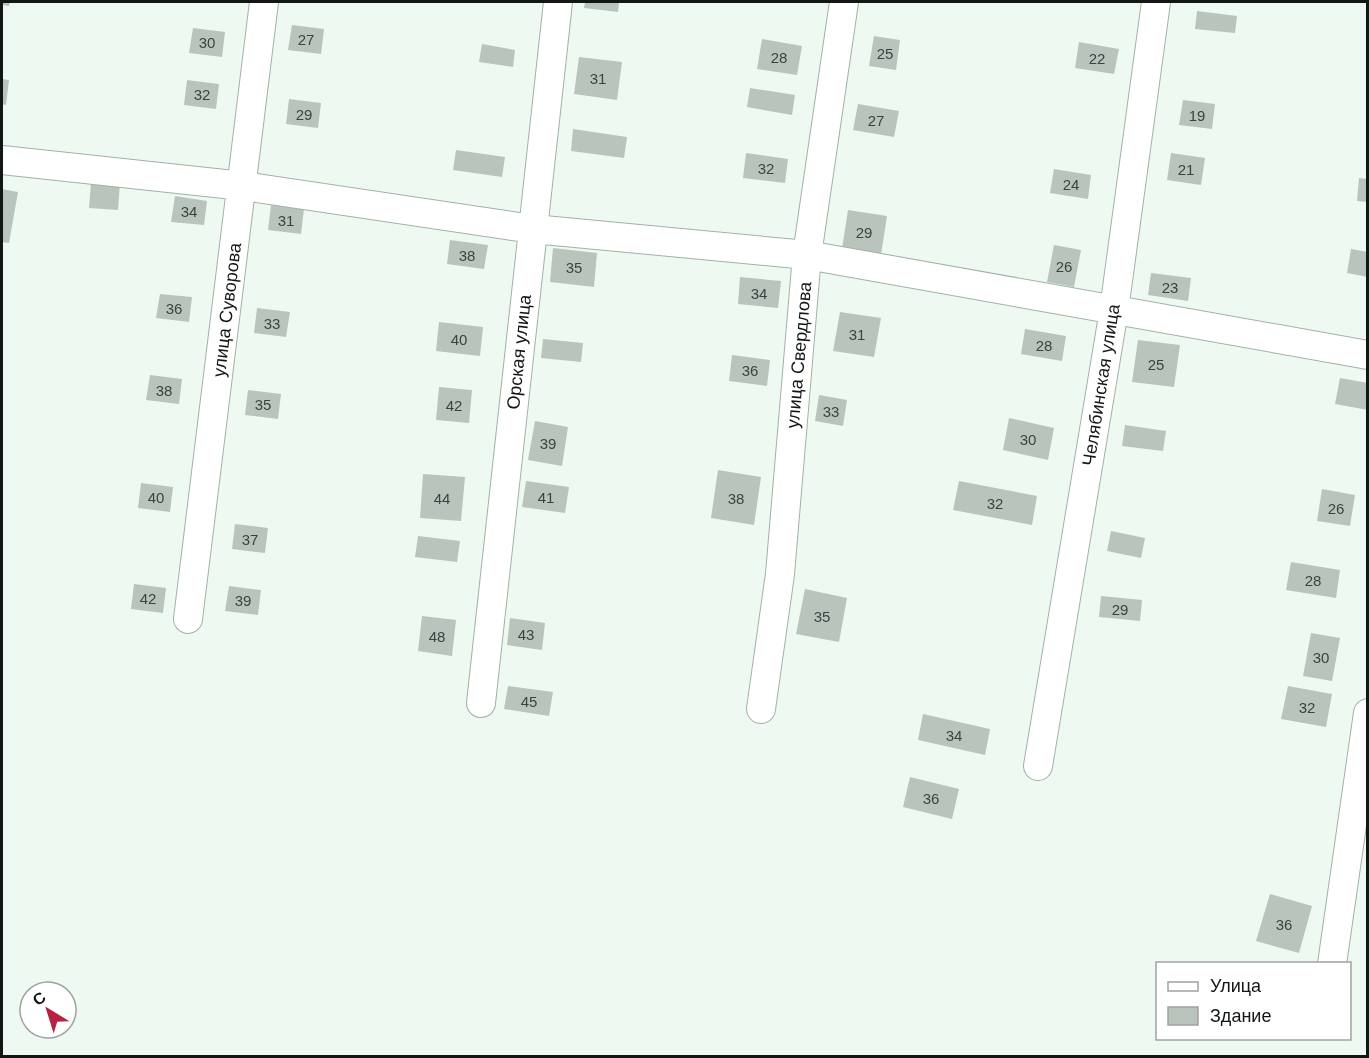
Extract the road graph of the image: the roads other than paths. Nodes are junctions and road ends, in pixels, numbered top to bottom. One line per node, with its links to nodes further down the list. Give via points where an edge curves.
1 (264, 2): 6 (street, улица Суворова)
2 (558, 2): 7 (street, Орская улица)
3 (844, 2): 8 (street, улица Свердлова)
4 (1156, 2): 9 (street, Челябинская улица)
5 (2, 160): 6 (street)
6 (243, 186): 7 (street); 11 (street, улица Суворова)
7 (533, 229): 8 (street); 12 (street, Орская улица)
8 (807, 255): 9 (street); 13 (street, улица Свердлова, via 780,574)
9 (1114, 310): 10 (street); 15 (street, Челябинская улица)
10 (1368, 355)
11 (188, 619)
12 (481, 703)
13 (761, 709)
14 (1368, 713): 16 (street)
15 (1038, 766)
16 (1332, 962)

